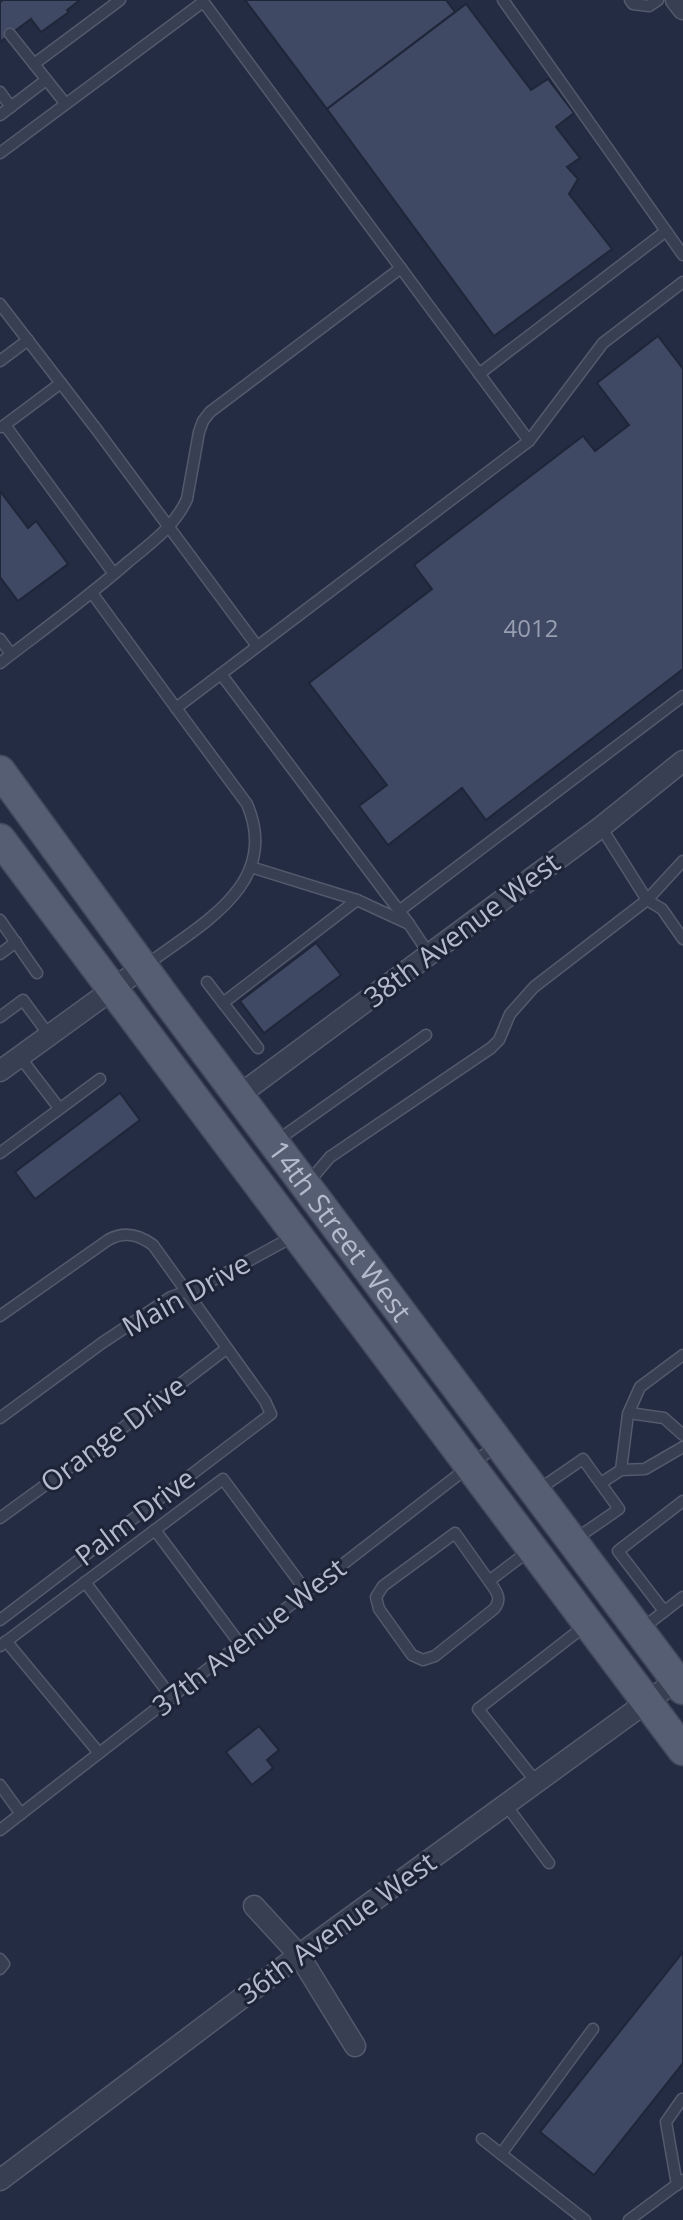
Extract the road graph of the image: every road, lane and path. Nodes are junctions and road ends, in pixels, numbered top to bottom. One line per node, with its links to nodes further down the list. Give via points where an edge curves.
1 (120, 0): 9 (lane)
2 (503, 0): 16 (lane)
3 (630, 0): 4 (lane, via 649,6)
4 (658, 0)
5 (676, 0): 7 (street)
6 (202, 1): 12 (lane); 18 (lane)
7 (683, 9)
8 (10, 34): 9 (lane)
9 (34, 64): 10 (lane)
10 (46, 80): 12 (lane); 13 (lane)
11 (0, 92): 13 (lane)
12 (65, 103): 15 (lane)
13 (11, 107): 14 (lane)
14 (0, 115)
15 (0, 153)
16 (666, 231): 17 (lane); 23 (lane)
17 (683, 255)
18 (401, 268): 23 (lane); 27 (lane, via 210,412 199,432 187,499)
19 (683, 282): 26 (lane, via 603,343)
20 (0, 304): 21 (lane)
21 (28, 340): 22 (lane); 24 (lane)
22 (0, 361)
23 (479, 374): 26 (lane)
24 (61, 383): 25 (lane); 27 (lane)
25 (2, 427): 28 (lane)
26 (529, 441): 31 (lane)
27 (168, 527): 28 (lane); 31 (lane)
28 (114, 574): 29 (lane)
29 (92, 593): 32 (lane); 36 (lane)
30 (0, 639): 32 (lane)
31 (257, 646): 34 (lane)
32 (11, 654): 33 (lane)
33 (0, 663)
34 (221, 674): 36 (lane); 45 (lane)
35 (683, 696): 45 (lane)
36 (176, 708): 42 (lane, via 247,804 255,845)
37 (683, 761): 39 (street, 38th Avenue West)
38 (0, 771): 52 (main road, 14th Street West)
39 (601, 827): 44 (lane); 51 (street, 38th Avenue West)
40 (0, 839): 55 (main road, 14th Street West)
41 (683, 861): 44 (lane)
42 (251, 867): 43 (lane); 52 (lane, via 228,904)
43 (357, 900): 47 (lane); 56 (lane)
44 (647, 900): 48 (lane, via 662,909); 68 (lane, via 534,987 510,1014 491,1048 330,1157)
45 (399, 911): 47 (lane)
46 (0, 920): 49 (lane)
47 (409, 924): 51 (lane)
48 (683, 939)
49 (16, 942): 50 (lane); 53 (lane)
50 (0, 954)
51 (429, 954): 64 (street, 38th Avenue West)
52 (142, 968): 55 (street); 64 (main road, 14th Street West)
53 (37, 973)
54 (207, 982): 56 (lane)
55 (112, 989): 58 (street); 69 (main road, 14th Street West)
56 (223, 1003): 60 (lane)
57 (0, 1017): 58 (lane, via 23,1000)
58 (49, 1035): 61 (street)
59 (426, 1035): 66 (lane)
60 (258, 1048)
61 (20, 1057): 62 (street); 65 (lane)
62 (0, 1071)
63 (100, 1079): 65 (lane)
64 (238, 1096): 66 (main road, 14th Street West)
65 (59, 1108): 67 (lane)
66 (274, 1144): 68 (main road, 14th Street West)
67 (0, 1153)
68 (306, 1186): 69 (street); 77 (main road, 14th Street West)
69 (295, 1235): 70 (lane, Main Drive); 79 (main road, 14th Street West)
70 (185, 1293): 71 (lane, via 153,1245 121,1235); 72 (lane); 75 (lane, Main Drive, via 102,1343)
71 (0, 1316)
72 (226, 1349): 84 (lane, Orange Drive); 93 (lane, Palm Drive, via 271,1414)
73 (683, 1355): 74 (lane, via 640,1387)
74 (629, 1413): 76 (lane, via 664,1418); 80 (lane)
75 (0, 1418)
76 (683, 1435)
77 (498, 1444): 79 (lane, 37th Avenue West); 82 (main road, 14th Street West)
78 (683, 1447): 80 (lane, via 645,1469)
79 (469, 1466): 87 (main road, 14th Street West); 90 (lane, 37th Avenue West)
80 (621, 1470): 81 (lane)
81 (601, 1483): 82 (lane, via 583,1459); 86 (lane, via 619,1509)
82 (535, 1492): 86 (main road, 14th Street West)
83 (683, 1501): 92 (lane, via 618,1551)
84 (0, 1518)
85 (155, 1530): 89 (lane); 90 (lane, via 223,1479); 97 (lane)
86 (572, 1541): 95 (main road, 14th Street West)
87 (531, 1549): 88 (lane); 94 (main road, 14th Street West)
88 (489, 1581): 88 (lane, via 455,1533 376,1597 412,1655 423,1660 494,1609 499,1598)
89 (85, 1582): 96 (lane); 99 (lane)
90 (306, 1591): 97 (lane, 37th Avenue West)
91 (683, 1597): 92 (lane)
92 (664, 1611): 95 (lane)
93 (0, 1620)
94 (588, 1624): 100 (main road, 14th Street West); 103 (lane, via 478,1709)
95 (639, 1630): 98 (main road, 14th Street West)
96 (3, 1644): 102 (lane)
97 (240, 1644): 99 (lane, 37th Avenue West)
98 (680, 1685): 100 (street, 36th Avenue West)
99 (172, 1698): 102 (lane, 37th Avenue West)
100 (647, 1702): 101 (main road, 14th Street West); 103 (street, 36th Avenue West)
101 (683, 1750)
102 (99, 1753): 106 (lane, 37th Avenue West)
103 (537, 1783): 105 (street, 36th Avenue West)
104 (0, 1785): 106 (lane)
105 (506, 1805): 108 (lane); 110 (street, 36th Avenue West)
106 (21, 1814): 107 (lane, 37th Avenue West)
107 (0, 1830)
108 (549, 1863)
109 (254, 1906): 110 (street)
110 (299, 1955): 112 (street); 116 (street, 36th Avenue West)
111 (593, 2029): 115 (lane)
112 (355, 2046)
113 (682, 2099): 117 (lane, via 666,2122)
114 (482, 2139): 115 (lane)
115 (501, 2154): 118 (lane)
116 (0, 2180)
117 (680, 2182): 119 (lane)
118 (585, 2220)
119 (629, 2220)

